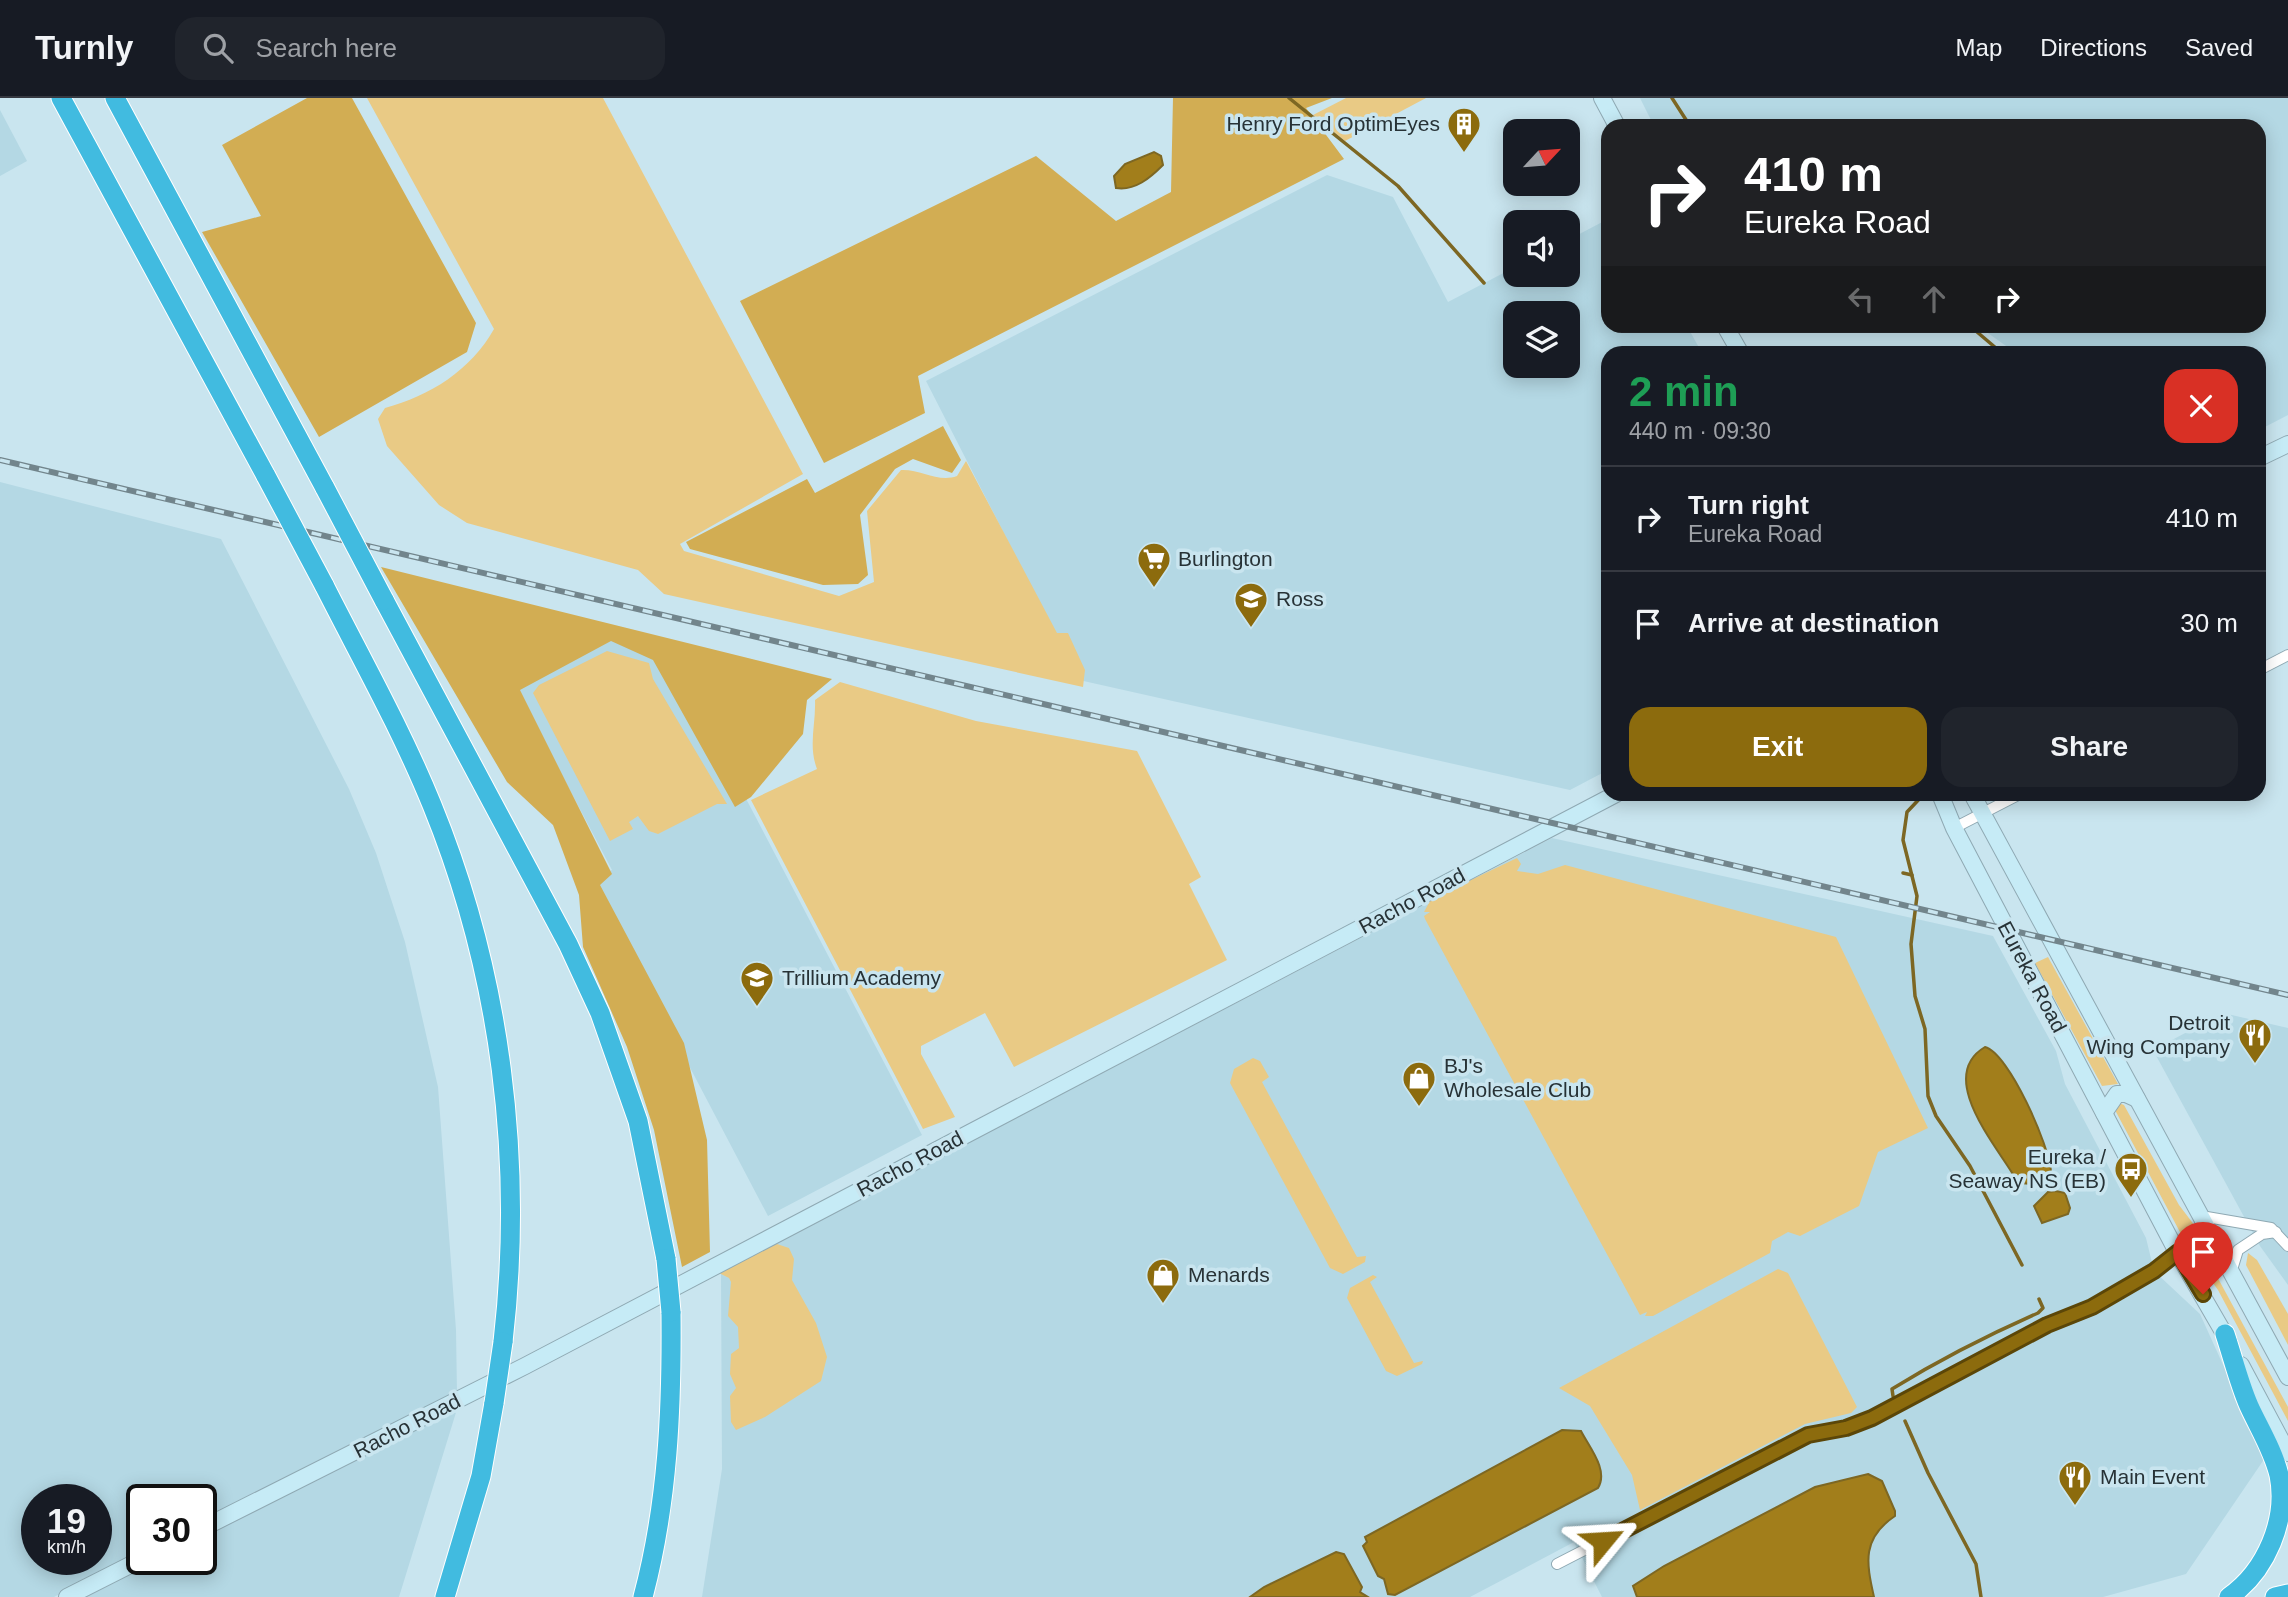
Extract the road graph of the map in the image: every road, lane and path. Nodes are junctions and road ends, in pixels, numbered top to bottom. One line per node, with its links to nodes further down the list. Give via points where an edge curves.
1 (61, 98): 31 (highway, bridge, via 324,585 414,763 449,850 478,947 499,1054 510,1162 511,1258 503,1342 481,1476)
2 (116, 98): 32 (highway, bridge, via 568,944 600,1013 638,1121 666,1259 671,1312 667,1463)
3 (1602, 98): 4 (street)
4 (1613, 119)
5 (2288, 444): 6 (street)
6 (2266, 455)
7 (2288, 655): 8 (street)
8 (2266, 666)
9 (1602, 801): 26 (street, Racho Road, via 525,1366)
10 (1943, 801): 14 (street, Eureka Road)
11 (1976, 801): 13 (street, Eureka Road)
12 (2007, 801): 13 (street)
13 (1982, 814): 14 (street); 15 (street, Eureka Road)
14 (1954, 828): 16 (street, Eureka Road)
15 (2137, 1098): 16 (street, via 2117,1094); 17 (street, Eureka Road)
16 (2104, 1113): 21 (street, Eureka Road)
17 (2201, 1216): 18 (street, via 2256,1223); 20 (street, Eureka Road)
18 (2276, 1233): 19 (street); 22 (street, via 2262,1234 2242,1247)
19 (2288, 1246)
20 (2219, 1250): 21 (street, via 2193,1242); 22 (street, Eureka Road)
21 (2178, 1252): 23 (street, Eureka Road); 27 (street, via 2092,1307 2047,1325 1872,1418 1808,1435)
22 (2231, 1273): 24 (street, Eureka Road)
23 (2225, 1334): 25 (street, Eureka Road); 33 (highway, via 2248,1404 2272,1455 2281,1495 2281,1512 2264,1557)
24 (2288, 1377)
25 (2288, 1452)
26 (217, 1521)
27 (1557, 1564)
28 (126, 1567): 30 (street)
29 (2288, 1594): 34 (highway)
30 (66, 1597)
31 (445, 1597)
32 (643, 1597)
33 (2229, 1597)
34 (2276, 1597)

